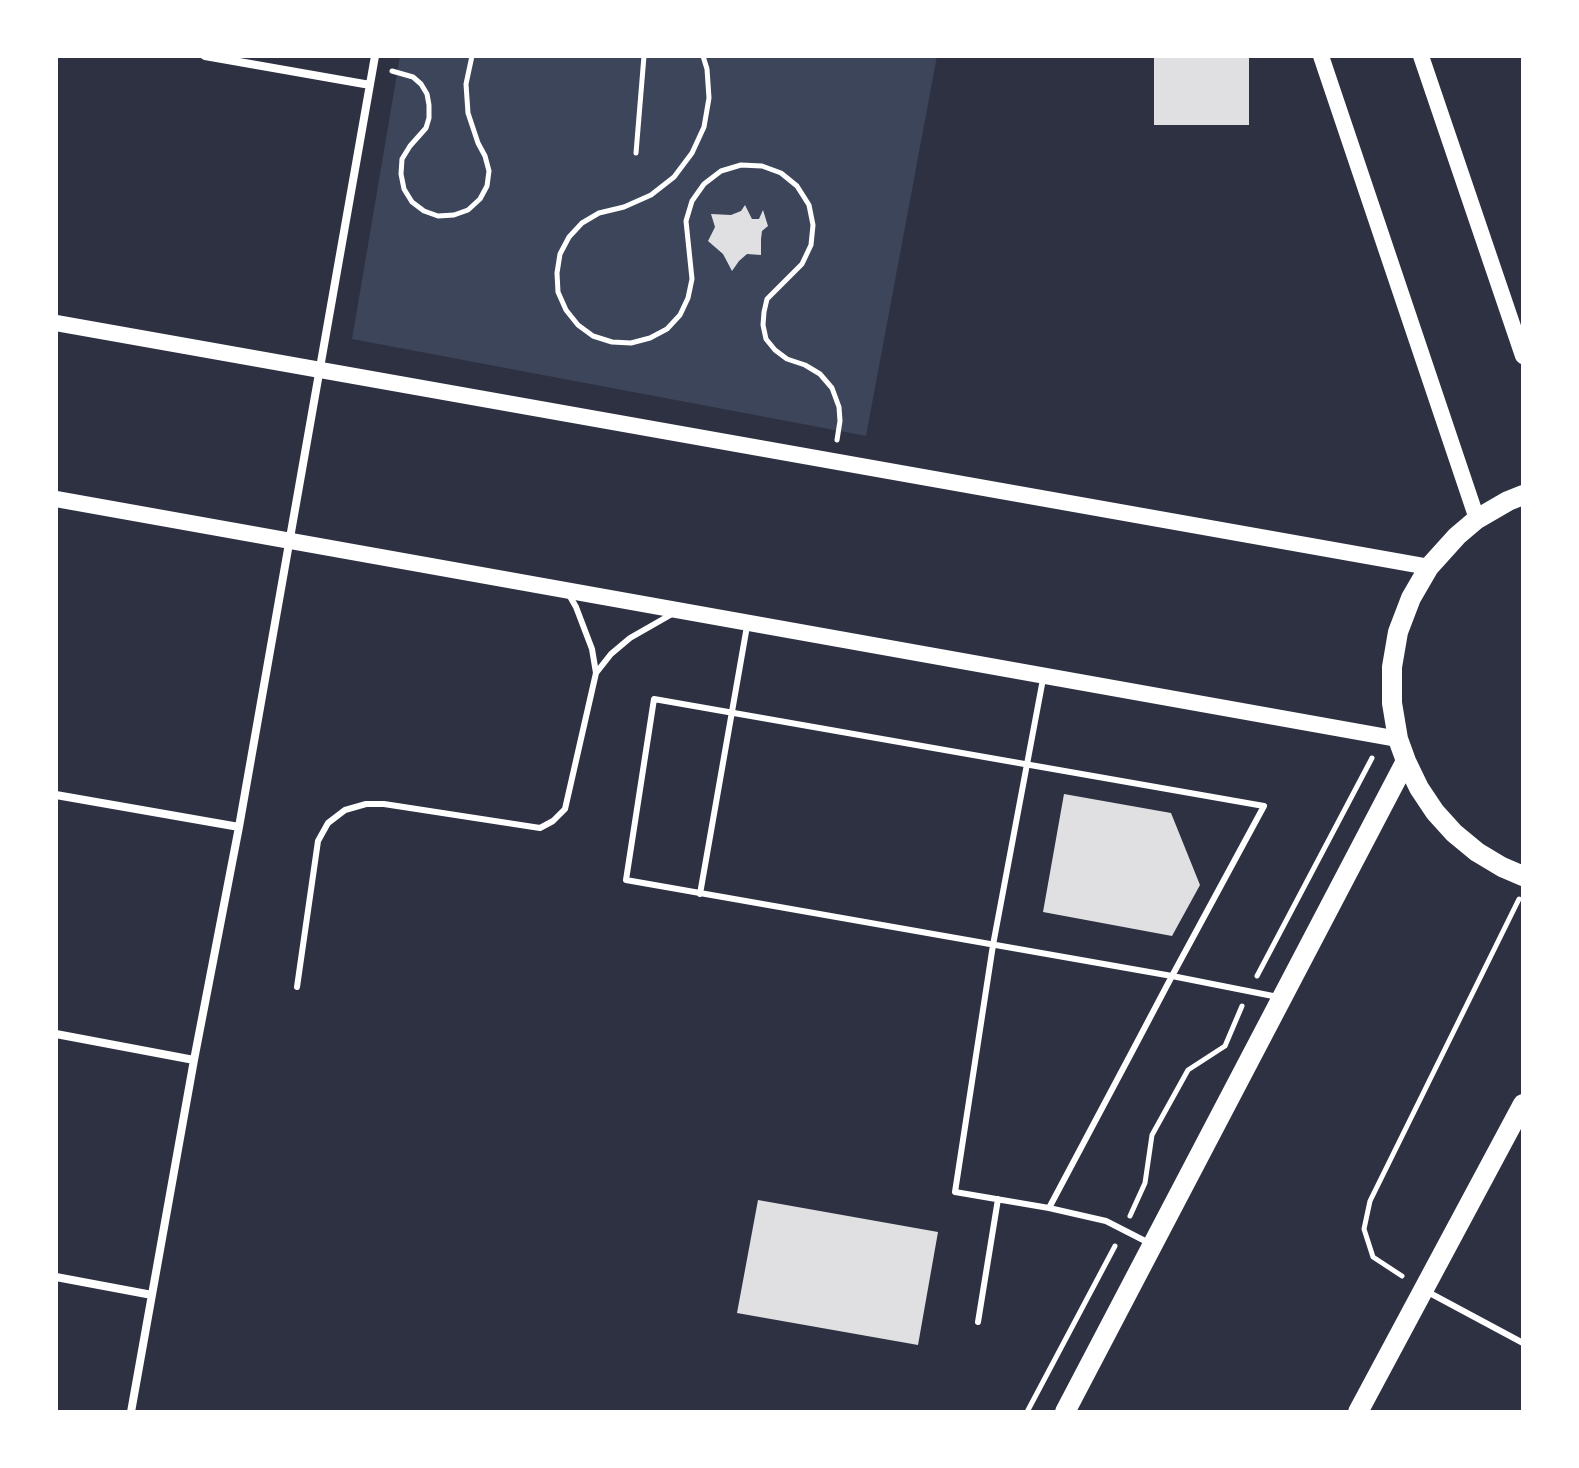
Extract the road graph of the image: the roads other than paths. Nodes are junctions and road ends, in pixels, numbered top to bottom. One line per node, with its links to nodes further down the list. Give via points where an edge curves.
1 (205, 56): 5 (street)
2 (375, 56): 5 (street)
3 (1321, 56): 11 (main road)
4 (1421, 56): 7 (main road)
5 (370, 85): 8 (street)
6 (56, 323): 8 (main road)
7 (1523, 356)
8 (319, 370): 12 (street); 13 (main road)
9 (1523, 495): 11 (main road)
10 (56, 499): 12 (main road)
11 (1477, 519): 13 (main road)
12 (288, 540): 14 (main road); 24 (street)
13 (1429, 567): 20 (main road, via 1398,632)
14 (566, 590): 15 (main road); 17 (lane, via 592,649)
15 (679, 610): 16 (main road); 17 (lane, via 630,638)
16 (748, 622): 18 (main road); 19 (lane)
17 (596, 673): 29 (lane, via 565,809 553,821 540,828 366,804 345,810 328,823 318,841)
18 (1044, 675): 20 (main road); 22 (lane)
19 (732, 713): 22 (lane); 26 (lane); 26 (lane, via 654,699 626,880)
20 (1391, 738): 21 (main road)
21 (1406, 761): 25 (main road, via 1419,788 1454,833); 30 (main road)
22 (1028, 764): 27 (lane); 28 (lane, via 1264,806)
23 (56, 795): 24 (street)
24 (239, 827): 32 (street)
25 (1523, 876)
26 (700, 894): 27 (lane)
27 (993, 945): 28 (lane); 34 (lane, via 955,1192)
28 (1172, 976): 30 (lane); 35 (lane)
29 (297, 987)
30 (1282, 998): 36 (main road)
31 (56, 1034): 32 (street)
32 (194, 1060): 39 (street)
33 (1523, 1104): 38 (main road)
34 (998, 1199): 35 (lane); 40 (lane)
35 (1049, 1208): 36 (lane, via 1106,1221)
36 (1153, 1245): 43 (main road)
37 (56, 1277): 39 (street)
38 (1422, 1290): 41 (lane); 44 (main road)
39 (152, 1295): 42 (street)
40 (978, 1322)
41 (1523, 1343)
42 (131, 1412)
43 (1065, 1412)
44 (1358, 1412)

